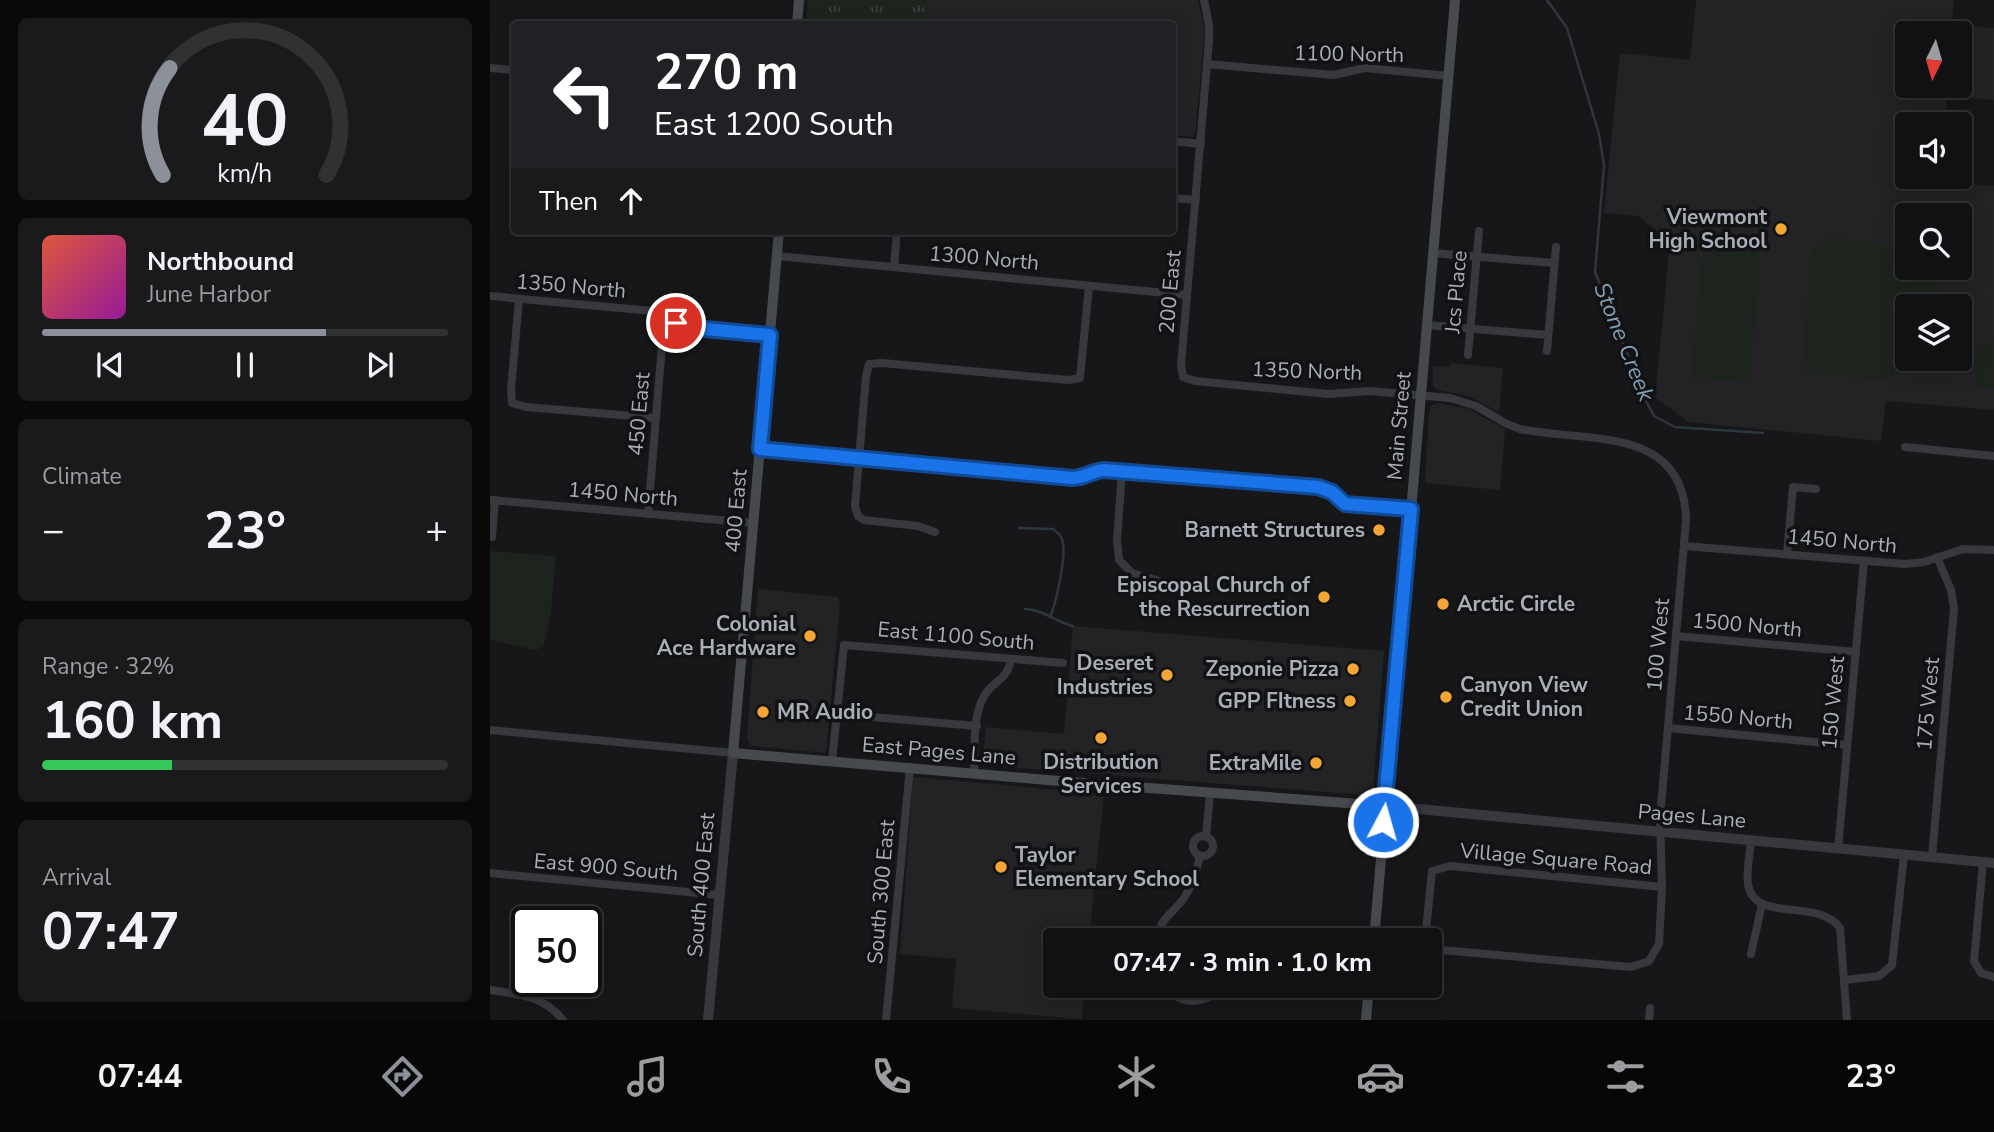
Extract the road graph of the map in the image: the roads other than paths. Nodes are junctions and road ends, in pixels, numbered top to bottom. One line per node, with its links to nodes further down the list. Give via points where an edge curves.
1 (799, 0): 4 (main road)
2 (1204, 0): 5 (street, 200 East, via 1210,33)
3 (1455, 0): 8 (main road, Main Street)
4 (797, 21)
5 (1207, 64): 8 (street, 1100 North, via 1333,75 1365,68); 10 (street, 200 East)
6 (490, 68): 7 (street)
7 (511, 70)
8 (1449, 76): 17 (main road, Main Street)
9 (1176, 141): 10 (street)
10 (1200, 144): 12 (street, 200 East)
11 (1176, 198): 12 (street)
12 (1196, 200): 23 (street, 200 East)
13 (1479, 231): 19 (street, Jcs Place)
14 (779, 235): 18 (main road, 400 East)
15 (897, 235): 21 (street)
16 (1556, 247): 20 (street)
17 (1433, 253): 19 (street); 27 (main road, Main Street)
18 (777, 256): 21 (street, 1300 North); 29 (main road, 400 East)
19 (1476, 257): 20 (street); 28 (street, Jcs Place)
20 (1554, 263): 30 (street)
21 (894, 267): 22 (street, 1300 North)
22 (1088, 286): 23 (street, 1300 North); 39 (street, via 1080,378 869,364)
23 (1188, 295): 33 (street, 200 East, via 1181,365)
24 (490, 296): 25 (street, 1350 North)
25 (519, 299): 26 (street, 1350 North, via 652,311); 35 (street, via 512,403)
26 (670, 318): 29 (street, 1350 North, via 687,327); 35 (street, 450 East, via 663,332)
27 (1427, 325): 28 (street); 34 (main road, Main Street)
28 (1470, 328): 30 (street); 32 (street, Jcs Place)
29 (770, 335): 37 (main road, 400 East)
30 (1548, 335): 31 (street)
31 (1547, 351)
32 (1468, 355)
33 (1184, 377): 34 (street, 1350 North, via 1328,394)
34 (1421, 395): 40 (street, 1350 North, via 1468,402 1520,429 1622,440 1645,449); 44 (main road, Main Street)
35 (656, 418): 45 (street, 450 East)
36 (1905, 447): 38 (street)
37 (760, 449): 39 (street); 46 (main road, 400 East)
38 (1994, 456)
39 (859, 458): 41 (street, via 1072,478 1099,470); 47 (street, via 858,516)
40 (1667, 466): 49 (street, 100 West, via 1685,507)
41 (1122, 471): 44 (street, via 1324,487 1345,504); 54 (street, via 1116,540 1119,560 1132,573)
42 (1816, 489): 51 (street, via 1793,487)
43 (492, 500): 45 (street, 1450 North); 48 (street)
44 (1411, 509): 69 (main road, Main Street)
45 (648, 513): 46 (street, 1450 North)
46 (754, 523): 64 (main road, 400 East)
47 (934, 531)
48 (492, 537)
49 (1684, 546): 51 (street, 1450 North); 55 (street, 100 West)
50 (1994, 550): 52 (street, 1450 North, via 1963,549)
51 (1787, 554): 53 (street, 1450 North)
52 (1937, 557): 53 (street, 1450 North, via 1905,564); 76 (street, 175 West, via 1954,608)
53 (1864, 561): 56 (street, 150 West)
54 (1170, 584)
55 (1676, 636): 56 (street, 1500 North); 61 (street, 100 West)
56 (1856, 652): 63 (street, 150 West)
57 (1011, 659): 58 (street, East 1100 South); 59 (street, East 1100 South, via 847,644 842,648); 60 (street, via 1004,677 983,697)
58 (1063, 663)
59 (836, 713): 60 (street); 65 (street)
60 (977, 726): 67 (street)
61 (1668, 728): 63 (street, 1550 North); 70 (street, 100 West)
62 (490, 730): 64 (street, East Pages Lane)
63 (1847, 745): 73 (street, 150 West)
64 (733, 752): 65 (main road, East Pages Lane); 80 (street, South 400 East)
65 (832, 761): 66 (main road, East Pages Lane)
66 (910, 767): 67 (main road, East Pages Lane); 96 (street, South 300 East)
67 (974, 774): 68 (main road, East Pages Lane)
68 (1210, 793): 69 (main road, East Pages Lane); 71 (street)
69 (1386, 806): 70 (street, Pages Lane); 83 (main road, Main Street)
70 (1660, 832): 72 (street, Pages Lane); 79 (street, 100 West)
71 (1206, 837): 75 (street, via 1194,842); 75 (street, via 1213,848 1209,855)
72 (1751, 840): 73 (street, Pages Lane); 81 (street, via 1748,883)
73 (1838, 849): 74 (street, Pages Lane)
74 (1903, 855): 76 (street, Pages Lane); 88 (street, via 1892,965 1879,976)
75 (1200, 856): 82 (street, via 1193,884)
76 (1932, 858): 77 (street, Pages Lane)
77 (1988, 863): 87 (street, via 1975,961 1981,973)
78 (490, 873): 80 (street, East 900 South)
79 (1662, 887): 84 (street, Village Square Road, via 1450,866 1432,871); 85 (street, 100 West, via 1659,944 1649,961 1631,967)
80 (720, 895): 95 (street, South 400 East)
81 (1762, 904): 86 (street); 88 (street, via 1833,920 1841,933)
82 (1159, 928)
83 (1375, 928)
84 (1426, 928)
85 (1442, 950)
86 (1751, 954)
87 (1994, 977)
88 (1844, 980): 99 (street)
89 (490, 990): 94 (street, via 527,995 544,1002)
90 (1177, 998): 91 (street, via 1191,1002)
91 (1208, 998)
92 (1368, 998): 97 (main road)
93 (1650, 1008): 98 (street)
94 (563, 1020)
95 (708, 1020)
96 (886, 1020)
97 (1366, 1020)
98 (1649, 1020)
99 (1847, 1020)

